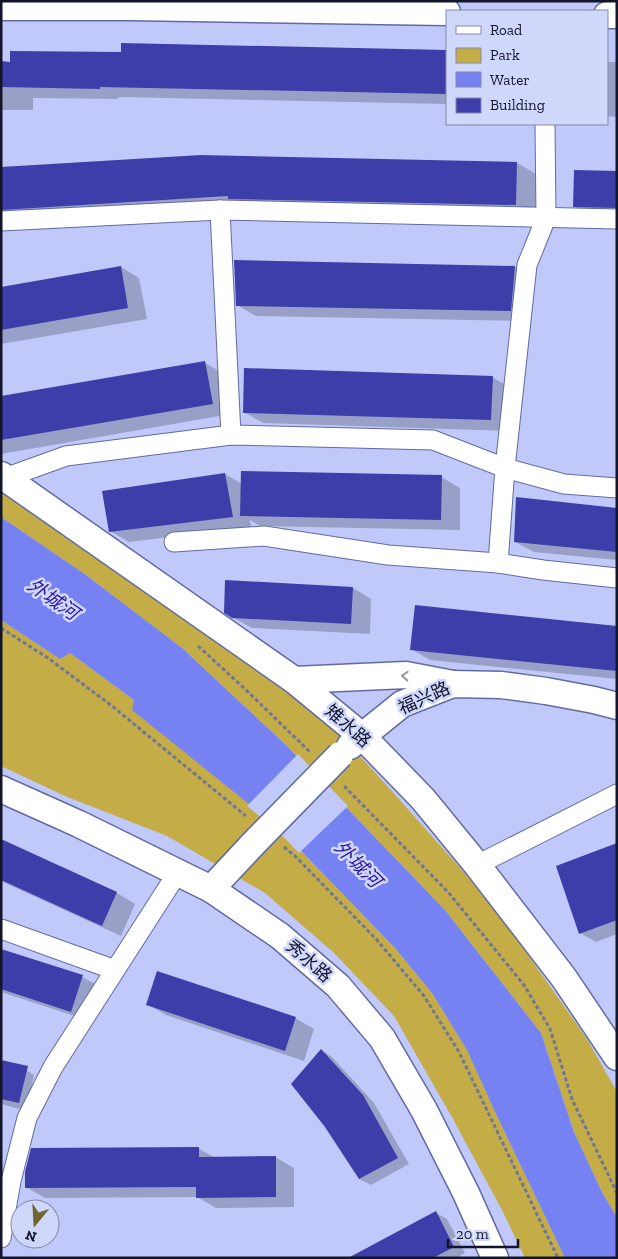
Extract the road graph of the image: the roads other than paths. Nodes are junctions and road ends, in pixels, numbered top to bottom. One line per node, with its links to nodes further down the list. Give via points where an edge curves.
1 (398, 6): 2 (street); 3 (street)
2 (1, 7)
3 (446, 12)
4 (544, 125): 6 (street)
5 (220, 210): 6 (street); 8 (street); 9 (street)
6 (546, 218): 7 (street); 10 (street, via 527,266)
7 (617, 219)
8 (1, 222)
9 (231, 434): 10 (street, via 432,440); 11 (street, via 66,456)
10 (505, 468): 12 (street, via 564,484); 14 (street)
11 (3, 476): 16 (street, 雉水路)
12 (617, 488)
13 (174, 542): 14 (street, via 264,536 388,555)
14 (498, 563): 15 (street)
15 (617, 578)
16 (294, 680): 17 (street, one-way to 16, via 406,675); 19 (street, 雉水路)
17 (453, 684): 18 (street, 福兴路, via 501,685 546,691); 19 (street, 福兴路, via 402,704)
18 (617, 706)
19 (362, 736): 22 (street, 雉水路, via 423,799); 24 (street, 福兴路, bridge, via 252,832)
20 (1, 789): 23 (street, 秀水路)
21 (617, 794): 22 (street)
22 (477, 865): 27 (street, 雉水路, via 564,978)
23 (178, 872): 24 (street, 秀水路); 26 (street)
24 (211, 890): 29 (street, 秀水路, via 280,936 338,986 382,1038 424,1110)
25 (1, 929): 26 (street)
26 (115, 970): 28 (street, via 53,1067 27,1118 10,1181)
27 (617, 1057)
28 (1, 1238)
29 (495, 1258)

